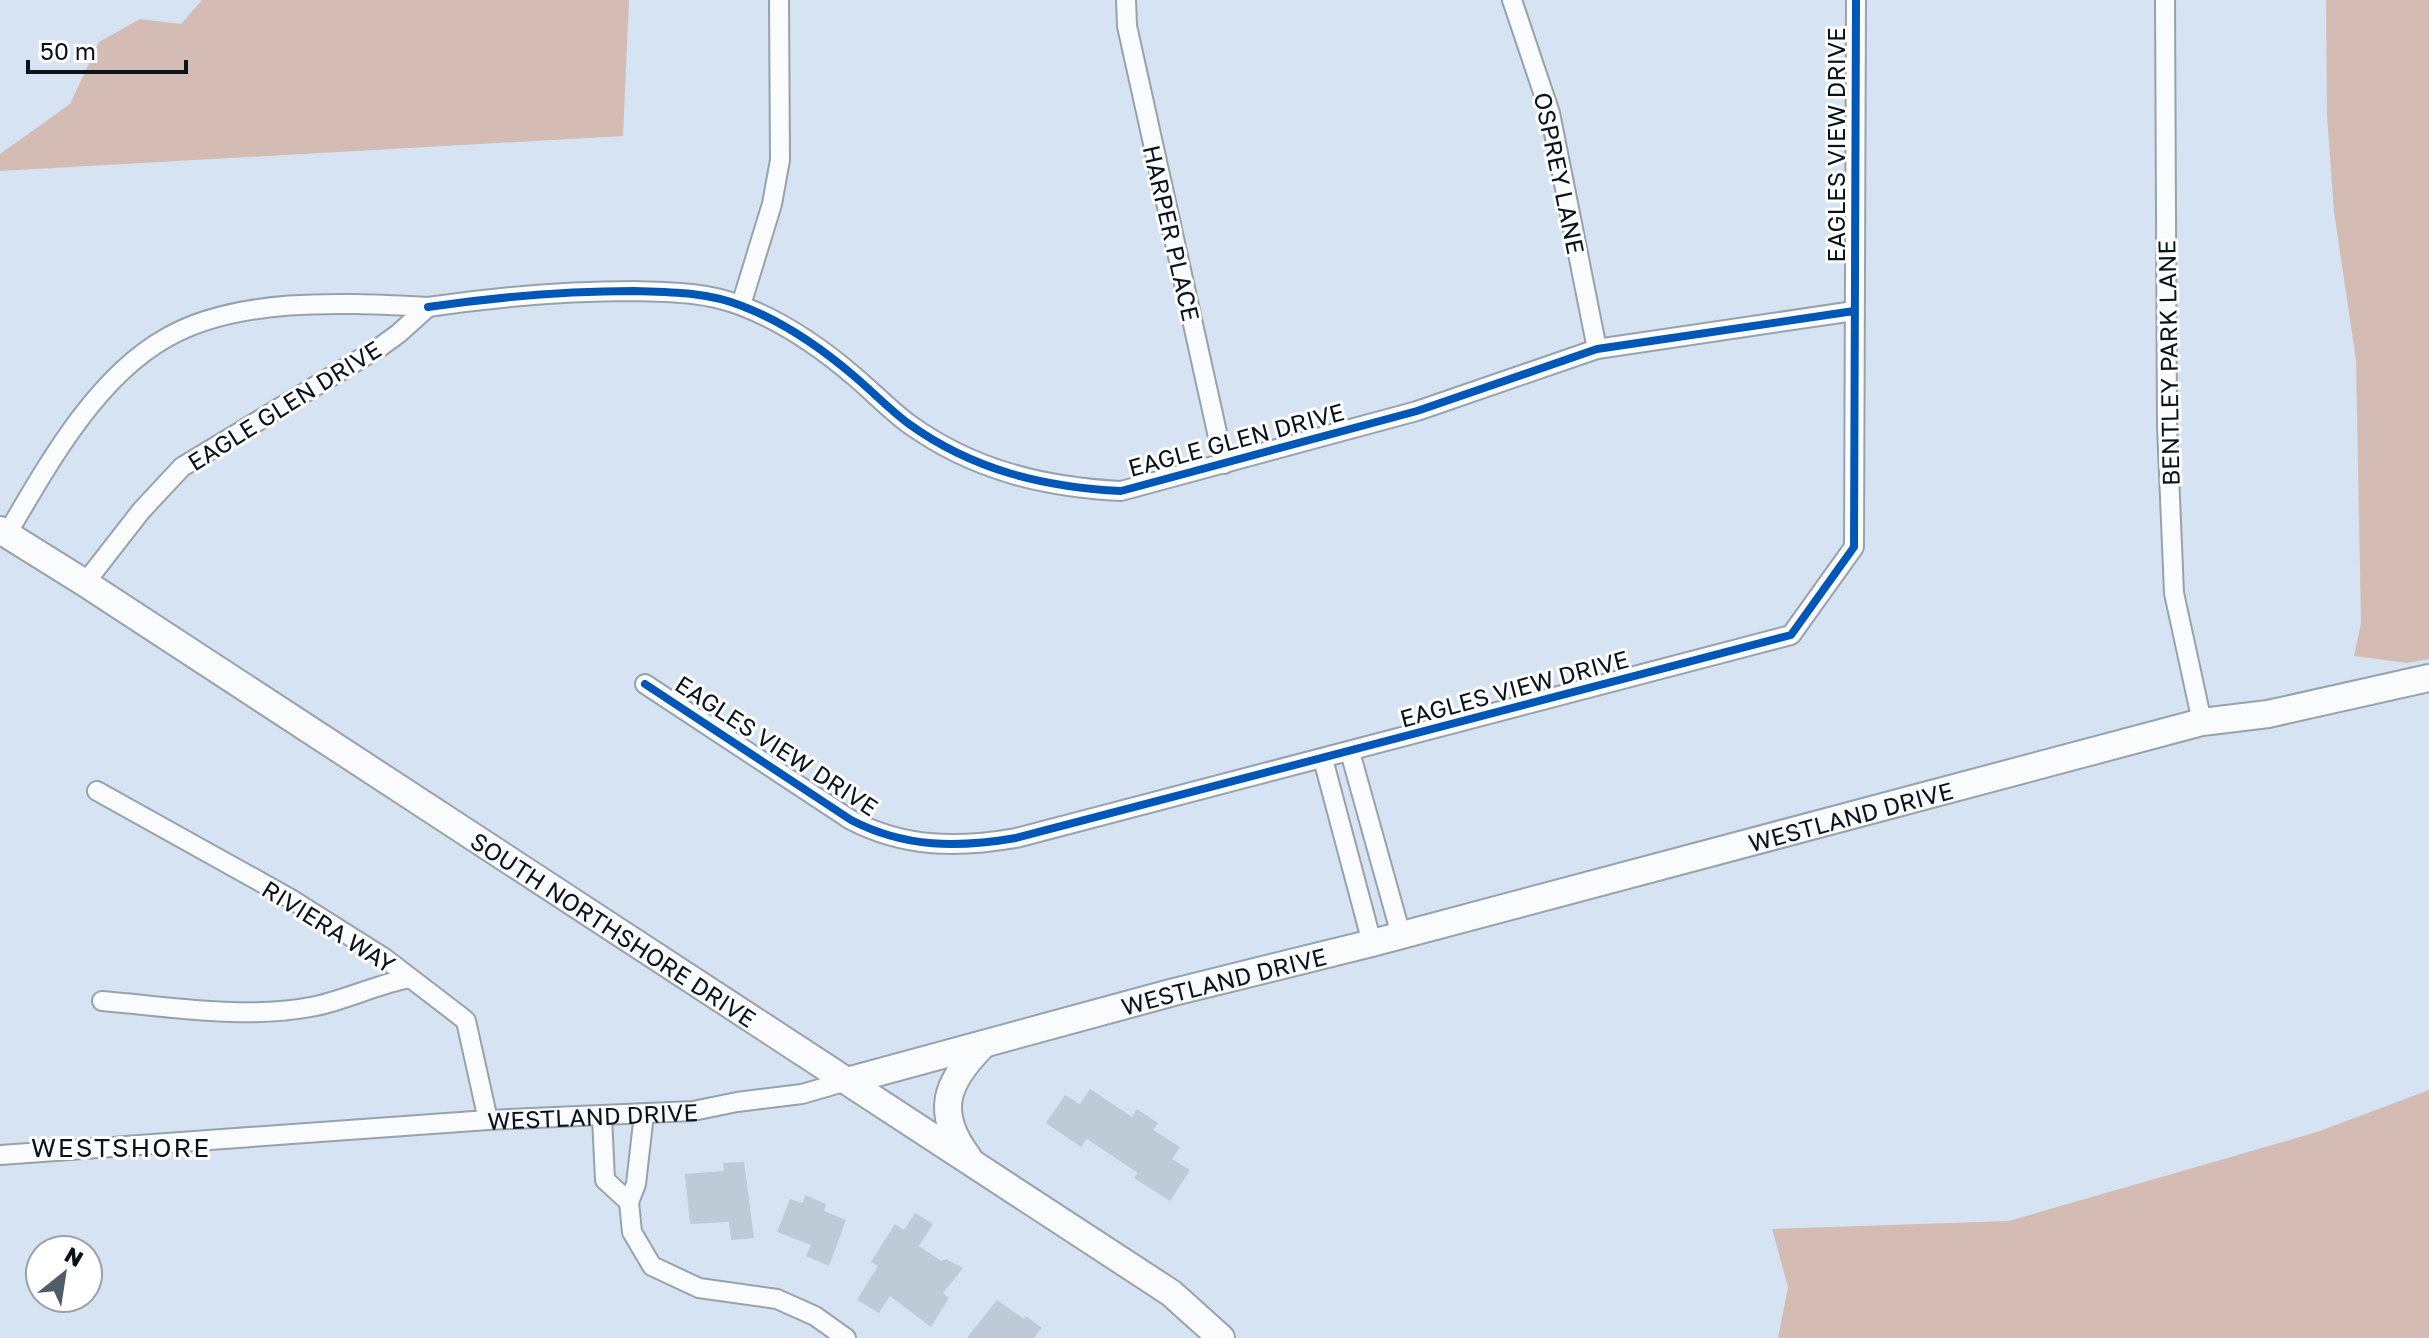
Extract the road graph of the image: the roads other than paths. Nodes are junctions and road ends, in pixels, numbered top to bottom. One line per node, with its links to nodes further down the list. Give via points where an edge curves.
1 (779, 0): 6 (street, via 780,160)
2 (1126, 0): 10 (street, HARPER PLACE, via 1127,26)
3 (1512, 0): 9 (street, OSPREY LANE, via 1550,113)
4 (1856, 0): 8 (street, EAGLES VIEW DRIVE)
5 (2165, 0): 15 (street, BENTLEY PARK LANE, via 2167,426 2174,593)
6 (741, 305): 7 (street, EAGLE GLEN DRIVE, via 709,295 592,291); 10 (street, EAGLE GLEN DRIVE, via 814,344 908,423 979,465 1040,481 1121,491)
7 (428, 307): 11 (street, EAGLE GLEN DRIVE, via 327,304 243,311 166,337 138,357 85,413); 12 (street, EAGLE GLEN DRIVE, via 380,347 182,467)
8 (1854, 311): 9 (street, EAGLE GLEN DRIVE); 16 (street, EAGLES VIEW DRIVE, via 1854,547 1791,635)
9 (1597, 349): 10 (street, EAGLE GLEN DRIVE, via 1417,411)
10 (1224, 464)
11 (3, 532): 12 (main road, SOUTH NORTHSHORE DRIVE)
12 (85, 583): 24 (main road, SOUTH NORTHSHORE DRIVE)
13 (2429, 678): 15 (main road, WESTLAND DRIVE, via 2268,714)
14 (645, 684): 17 (street, EAGLES VIEW DRIVE, via 851,820 887,836 951,846 1016,838)
15 (2202, 722): 19 (main road, WESTLAND DRIVE)
16 (1350, 752): 17 (street, EAGLES VIEW DRIVE); 19 (street)
17 (1323, 759): 20 (street)
18 (97, 791): 21 (street, RIVIERA WAY, via 291,899)
19 (1401, 935): 20 (main road, WESTLAND DRIVE)
20 (1372, 943): 23 (main road, WESTLAND DRIVE)
21 (410, 978): 22 (street, via 318,1006 284,1010 233,1012); 27 (street, RIVIERA WAY, via 466,1021)
22 (102, 1001)
23 (985, 1044): 24 (main road, WESTLAND DRIVE); 29 (main road, via 958,1072 947,1107 956,1138)
24 (847, 1081): 25 (street, WESTLAND DRIVE, via 802,1094); 29 (main road, SOUTH NORTHSHORE DRIVE)
25 (644, 1114): 26 (street, WESTLAND DRIVE); 30 (street)
26 (602, 1117): 27 (street, WESTLAND DRIVE); 30 (street, via 605,1180)
27 (488, 1120): 28 (street, WESTLAND DRIVE)
28 (0, 1155)
29 (975, 1166): 32 (main road, SOUTH NORTHSHORE DRIVE, via 1171,1293)
30 (629, 1202): 31 (street, via 632,1232 652,1266 699,1288 777,1299)
31 (846, 1338)
32 (1221, 1338)

